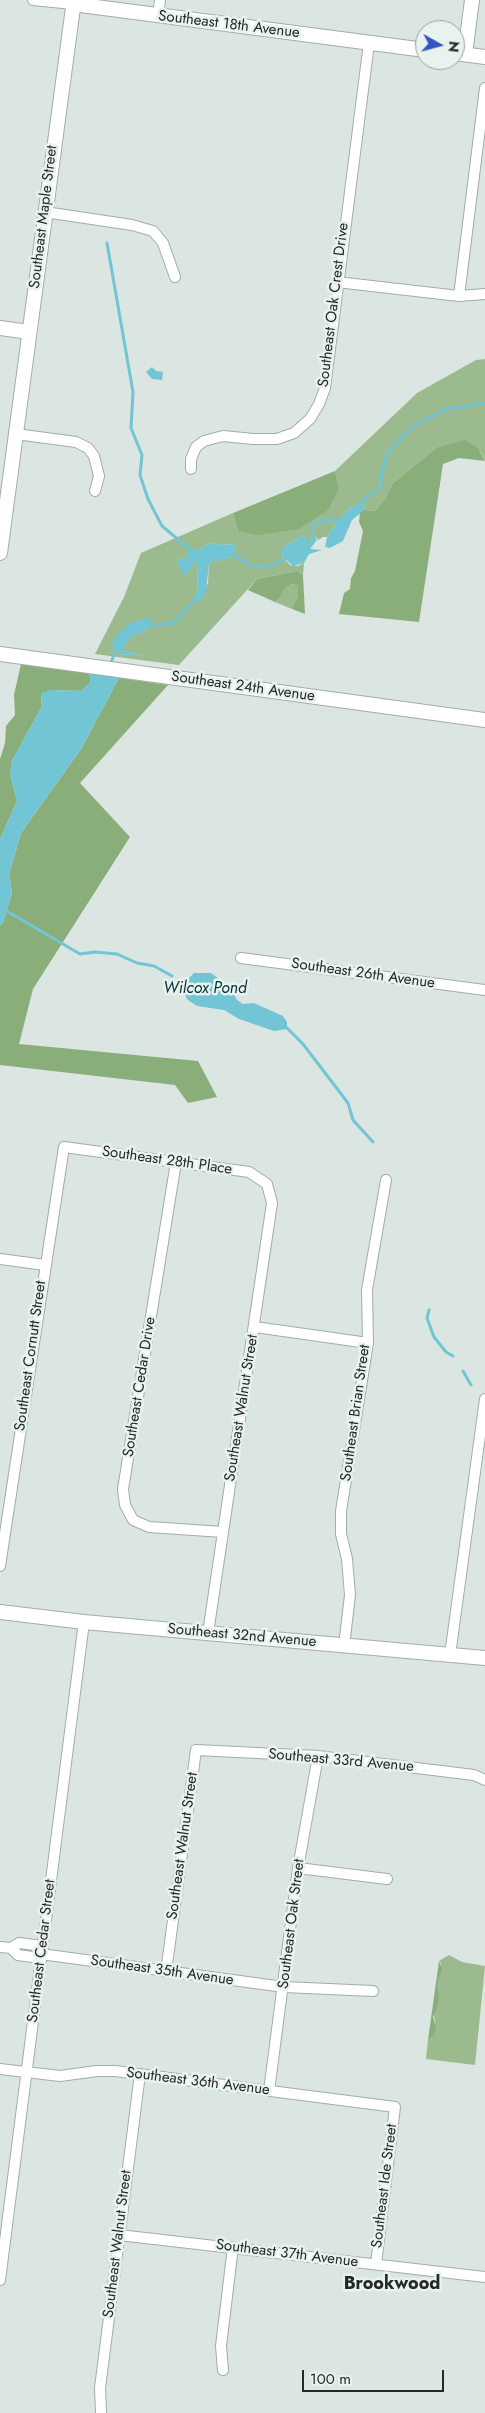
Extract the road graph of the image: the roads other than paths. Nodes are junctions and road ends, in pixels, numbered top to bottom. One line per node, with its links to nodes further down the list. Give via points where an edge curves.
1 (33, 0): 4 (street, Southeast 18th Avenue)
2 (160, 0): 5 (street)
3 (472, 0): 6 (street)
4 (73, 2): 5 (street, Southeast 18th Avenue); 12 (street, Southeast Maple Street)
5 (158, 16): 7 (street, Southeast 18th Avenue)
6 (465, 32)
7 (368, 42): 8 (street, Southeast 18th Avenue); 14 (street, Southeast Oak Crest Drive)
8 (415, 49)
9 (465, 55): 10 (street)
10 (485, 57)
11 (485, 88): 16 (street)
12 (45, 212): 13 (street, via 152,231 163,243); 18 (street, Southeast Maple Street)
13 (175, 277)
14 (337, 282): 16 (street); 20 (street, Southeast Oak Crest Drive, via 325,388 310,420 294,433 277,439 223,436 204,441 196,447)
15 (485, 294): 16 (street)
16 (458, 296)
17 (0, 328): 18 (street)
18 (29, 332): 19 (street, Southeast Maple Street)
19 (16, 434): 21 (street, via 76,442 88,448 94,456 99,476); 22 (street, Southeast Maple Street)
20 (191, 469)
21 (95, 491)
22 (0, 552)
23 (0, 654): 24 (street, Southeast 24th Avenue)
24 (485, 720)
25 (241, 958): 26 (street, Southeast 26th Avenue)
26 (485, 990)
27 (64, 1147): 28 (street, Southeast 28th Place); 32 (street, Southeast Cornutt Street)
28 (176, 1162): 30 (street, Southeast 28th Place, via 249,1172); 36 (street, Southeast Cedar Drive, via 123,1489 125,1505 133,1520 150,1526)
29 (386, 1180): 34 (street, Southeast Brian Street, via 367,1290)
30 (267, 1184): 33 (street, Southeast Walnut Street, via 272,1203)
31 (0, 1259): 32 (street)
32 (45, 1265): 37 (street, Southeast Cornutt Street)
33 (255, 1326): 34 (street); 36 (street, Southeast Walnut Street)
34 (368, 1343): 41 (street, Southeast Brian Street, via 341,1511 350,1595)
35 (485, 1399): 42 (street)
36 (223, 1532): 40 (street, Southeast Walnut Street)
37 (0, 1566)
38 (0, 1612): 39 (street, Southeast 32nd Avenue)
39 (84, 1622): 40 (street, Southeast 32nd Avenue); 50 (street, Southeast Cedar Street)
40 (208, 1633): 41 (street, Southeast 32nd Avenue)
41 (344, 1646): 42 (street, Southeast 32nd Avenue)
42 (450, 1655): 43 (street, Southeast 32nd Avenue)
43 (485, 1658)
44 (196, 1750): 45 (street, Southeast 33rd Avenue); 51 (street, Southeast Walnut Street)
45 (318, 1756): 46 (street, Southeast 33rd Avenue, via 474,1775); 47 (street, Southeast Oak Street)
46 (485, 1780)
47 (298, 1868): 48 (street); 52 (street, Southeast Oak Street)
48 (387, 1879)
49 (5, 1947): 50 (street, Southeast 35th Avenue, via 18,1954)
50 (41, 1953): 51 (street, Southeast 35th Avenue); 55 (street, Southeast Cedar Street)
51 (166, 1972): 52 (street, Southeast 35th Avenue)
52 (284, 1987): 53 (street, Southeast 35th Avenue); 57 (street, Southeast Oak Street)
53 (372, 1991)
54 (0, 2069): 55 (street, Southeast 36th Avenue)
55 (26, 2072): 56 (street, Southeast 36th Avenue, via 60,2076 97,2071); 63 (street, Southeast Cedar Street)
56 (140, 2074): 57 (street, Southeast 36th Avenue); 59 (street, Southeast Walnut Street)
57 (269, 2091): 58 (street, Southeast 36th Avenue)
58 (395, 2107): 61 (street, Southeast Ide Street)
59 (119, 2235): 60 (street, Southeast 37th Avenue); 65 (street, Southeast Walnut Street, via 100,2388)
60 (233, 2247): 61 (street, Southeast 37th Avenue); 64 (street, via 220,2346)
61 (376, 2264): 62 (street, Southeast 37th Avenue)
62 (485, 2277)
63 (0, 2280)
64 (223, 2370)
65 (101, 2413)

